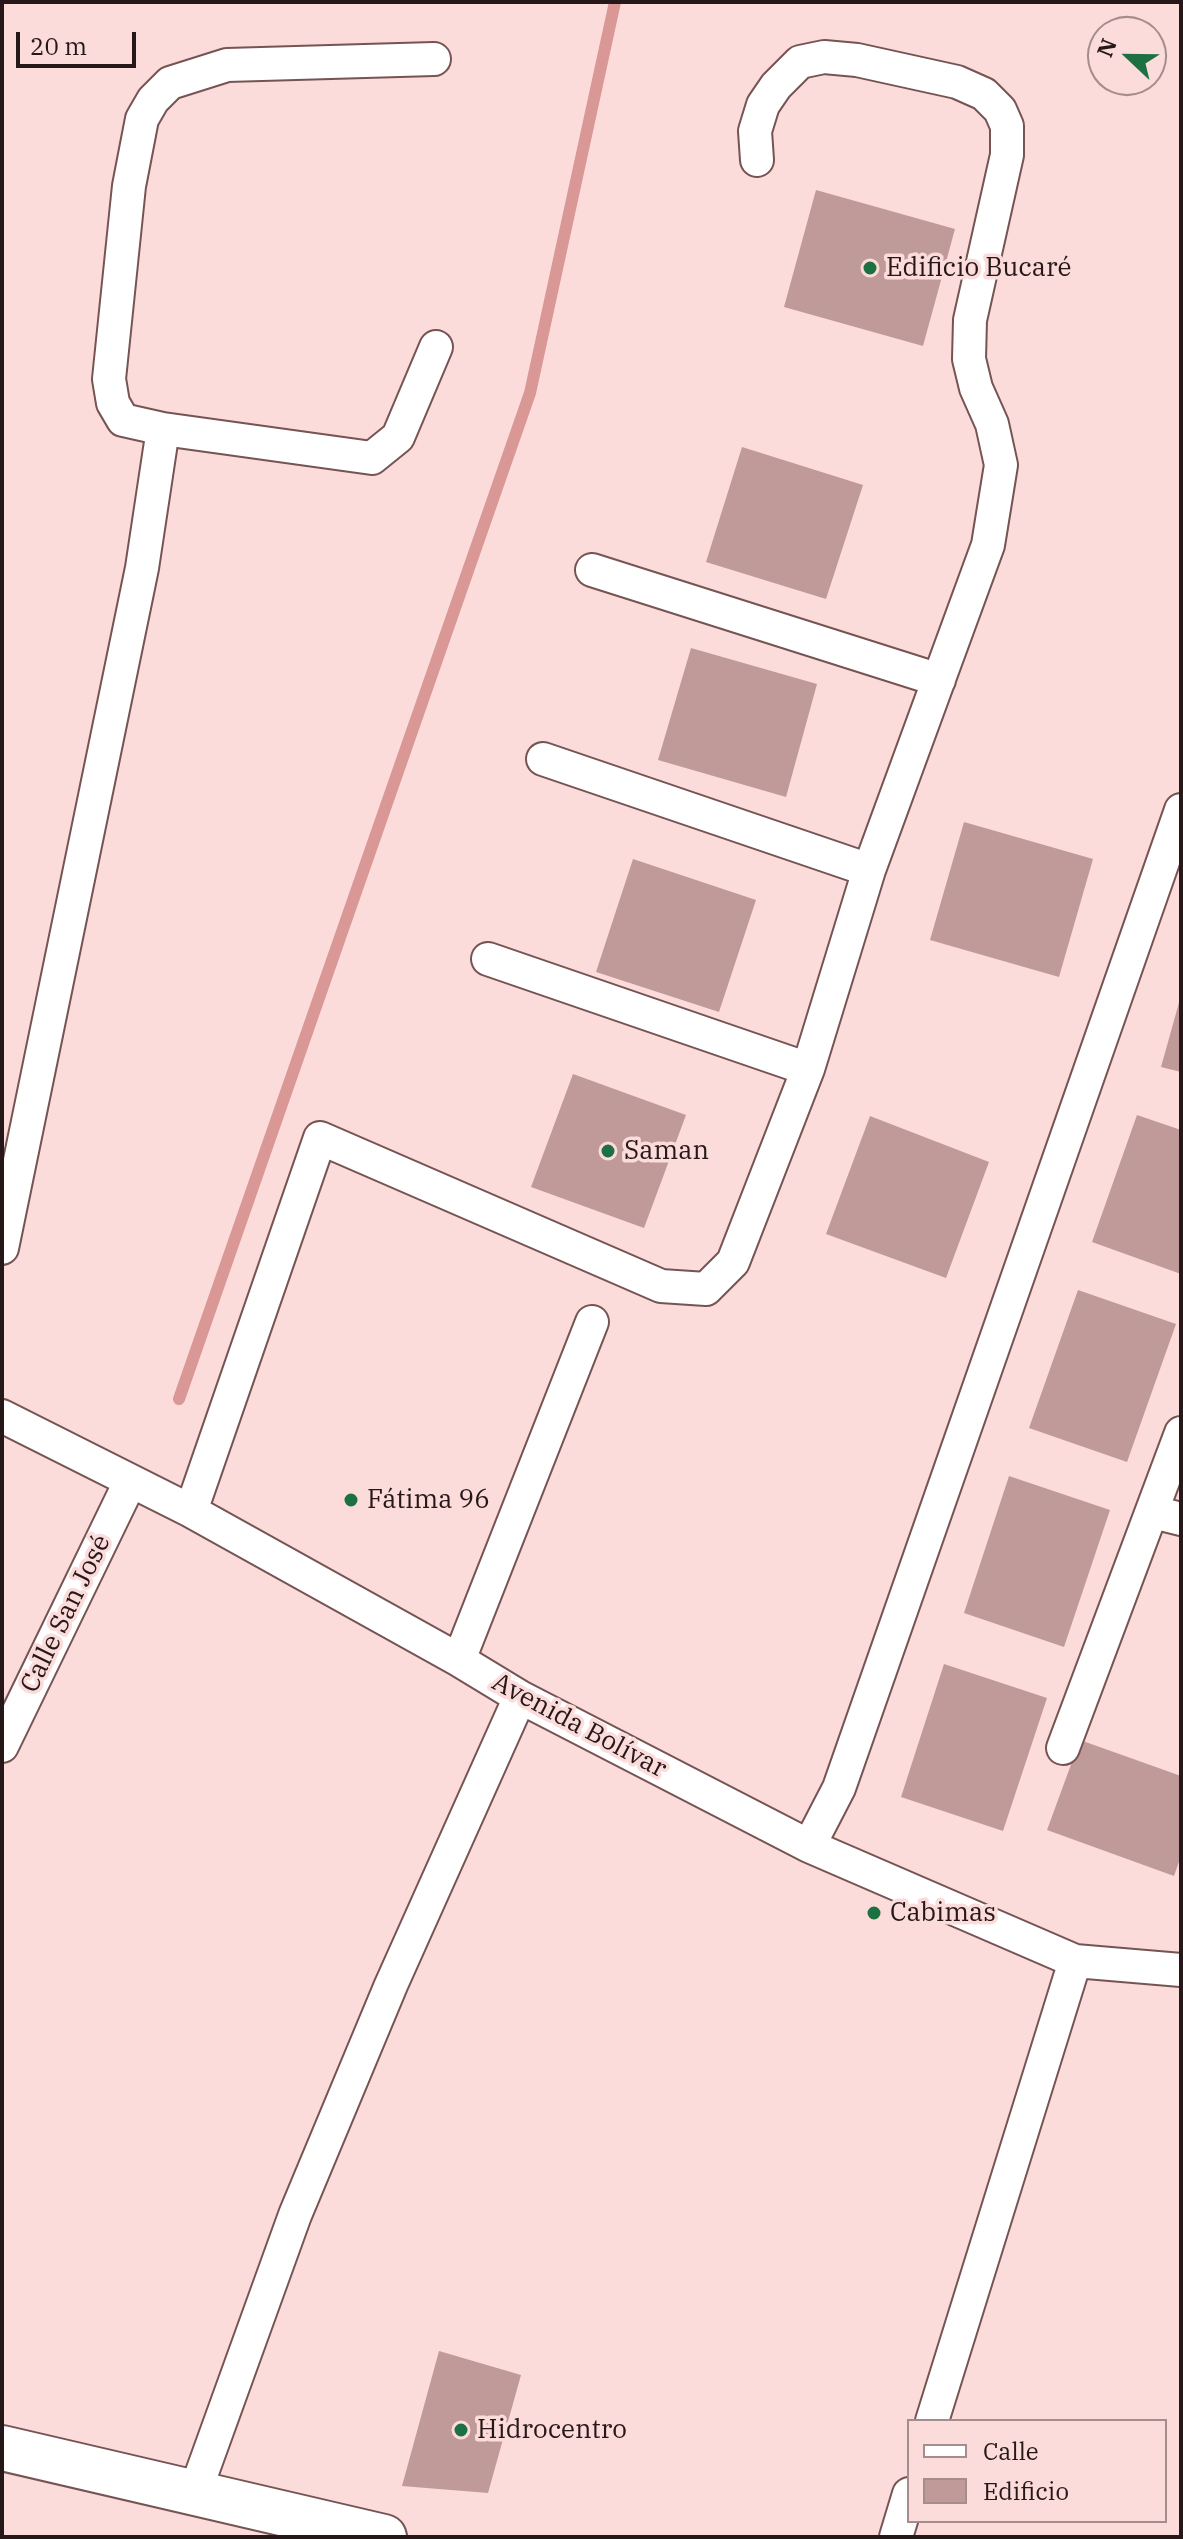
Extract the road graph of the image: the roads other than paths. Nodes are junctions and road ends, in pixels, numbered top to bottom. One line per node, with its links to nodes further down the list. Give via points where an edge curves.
1 (434, 59): 4 (street, via 227,65 170,83 153,100 142,119 129,186 109,379 123,420)
2 (757, 160): 6 (street, via 755,131 763,105 800,62 824,57 957,82 984,94 1007,126 1007,155 970,320 969,359 1001,465 988,545)
3 (436, 347): 4 (street, via 398,437 372,458)
4 (163, 429): 12 (street, via 142,568)
5 (592, 570): 6 (street)
6 (939, 680): 9 (street)
7 (543, 759): 9 (street)
8 (1181, 810): 23 (street, via 839,1788)
9 (869, 870): 11 (street)
10 (488, 959): 11 (street)
11 (808, 1069): 17 (street, via 733,1262 706,1289 661,1286 320,1138)
12 (2, 1248)
13 (592, 1322): 19 (street)
14 (2, 1416): 16 (street, Avenida Bolívar)
15 (1181, 1433): 18 (street)
16 (130, 1482): 17 (street, Avenida Bolívar); 21 (street, Calle San José)
17 (191, 1511): 19 (street, Avenida Bolívar)
18 (1167, 1516): 22 (street)
19 (459, 1660): 20 (street, Avenida Bolívar)
20 (520, 1697): 23 (street, Avenida Bolívar); 28 (street, via 295,2215)
21 (2, 1746)
22 (1063, 1748)
23 (809, 1846): 24 (street, Avenida Bolívar)
24 (1075, 1961): 25 (street, Avenida Bolívar); 26 (street)
25 (1181, 1970)
26 (933, 2419)
27 (2, 2448): 28 (main road)
28 (195, 2492): 30 (main road)
29 (907, 2501): 31 (street)
30 (384, 2537)
31 (896, 2537)

